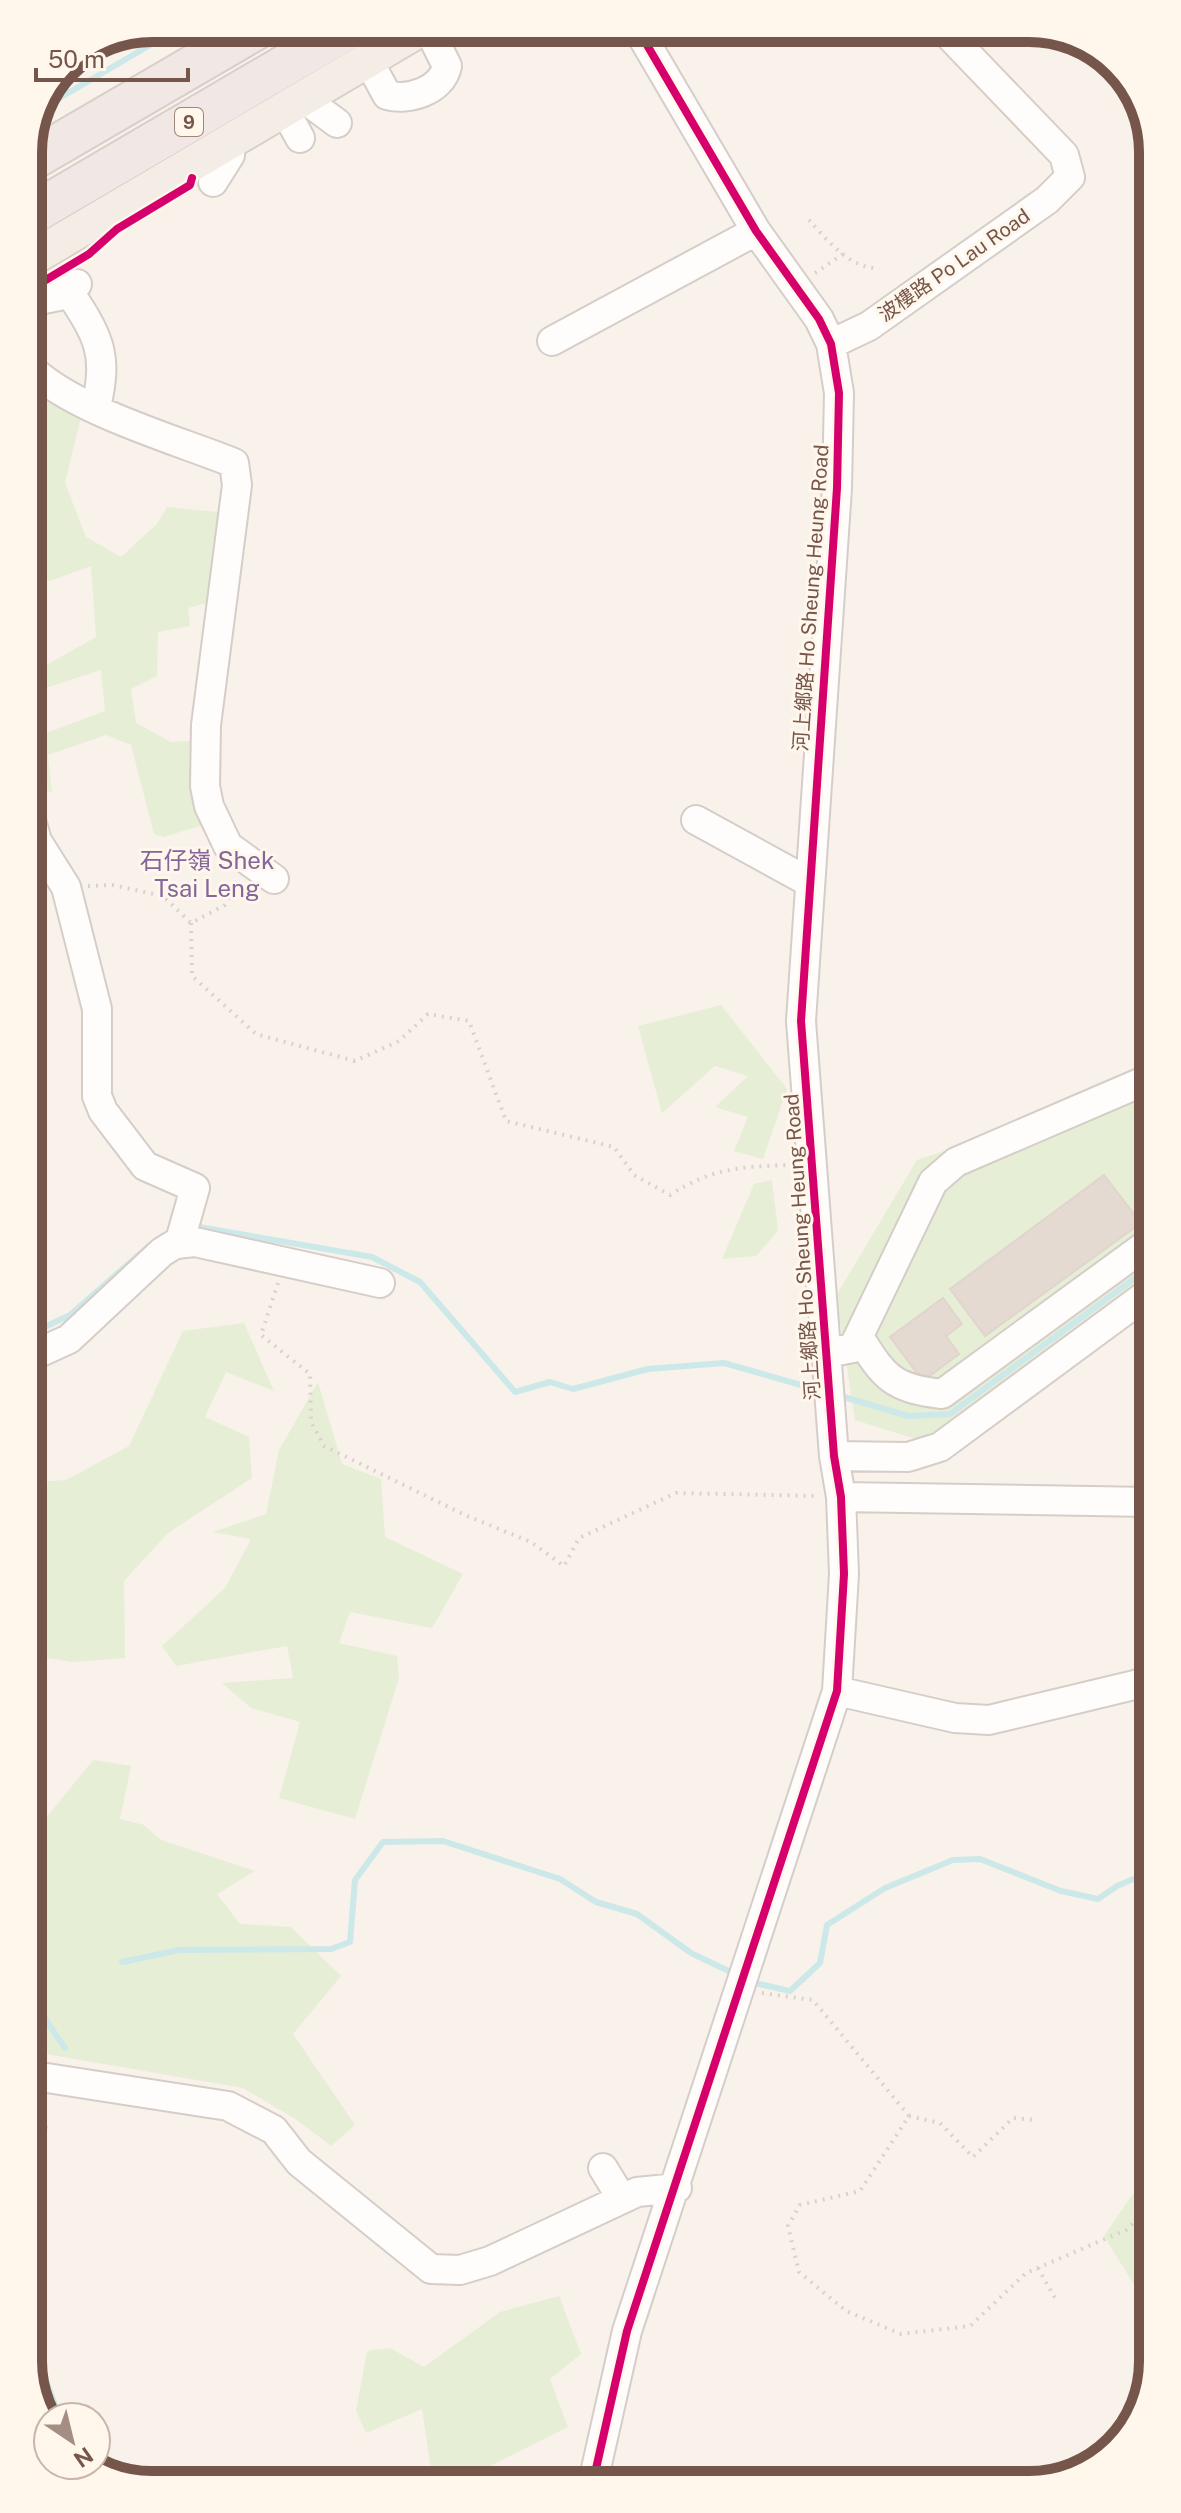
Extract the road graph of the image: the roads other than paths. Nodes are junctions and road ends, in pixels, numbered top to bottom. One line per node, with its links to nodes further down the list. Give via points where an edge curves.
1 (234, 42): 10 (highway, 9)
2 (435, 42): 5 (street, via 447,66 436,84 402,98 387,95)
3 (645, 42): 13 (street, 河上鄉路 Ho Sheung Heung Road)
4 (955, 42): 17 (street, 波樓路 Po Lau Road, via 1064,155 1070,177 1047,200 869,326)
5 (358, 44): 6 (main road); 12 (highway, 9)
6 (296, 102): 7 (street, via 314,106); 8 (street); 9 (main road)
7 (337, 123)
8 (300, 138)
9 (224, 144): 11 (street, via 230,155); 14 (main road)
10 (42, 154)
11 (213, 182)
12 (42, 209)
13 (756, 231): 16 (street); 17 (street, 河上鄉路 Ho Sheung Heung Road)
14 (42, 252)
15 (42, 298): 19 (street, via 73,287 102,358)
16 (552, 341)
17 (831, 344): 23 (street, 河上鄉路 Ho Sheung Heung Road, via 839,393 837,488)
18 (42, 380): 19 (street)
19 (96, 407): 22 (street, via 237,468 206,725 205,786 228,846)
20 (696, 820): 23 (street)
21 (42, 849): 25 (street, via 66,887 97,1009 97,1096 103,1111 145,1166 195,1188)
22 (274, 879)
23 (809, 882): 31 (street, 河上鄉路 Ho Sheung Heung Road, via 801,1021)
24 (1139, 1083): 29 (street, via 956,1162 933,1182)
25 (179, 1244): 27 (street, via 195,1242); 30 (street, via 162,1252 69,1339)
26 (1139, 1250): 29 (street, via 942,1394 915,1390 883,1375)
27 (380, 1283)
28 (1139, 1300): 32 (street, via 940,1447 908,1457)
29 (859, 1337): 31 (street, via 853,1348)
30 (42, 1351)
31 (827, 1353): 32 (street, 河上鄉路 Ho Sheung Heung Road)
32 (834, 1456): 33 (street, 河上鄉路 Ho Sheung Heung Road)
33 (841, 1497): 34 (street); 36 (street, 河上鄉路 Ho Sheung Heung Road, via 844,1574)
34 (1139, 1502)
35 (1139, 1684): 36 (street, via 989,1720 955,1718)
36 (837, 1691): 39 (street, 河上鄉路 Ho Sheung Heung Road)
37 (42, 2077): 40 (street, via 228,2106 274,2130 299,2162 431,2269 460,2270 490,2261)
38 (603, 2168): 40 (street)
39 (677, 2188): 40 (street); 41 (street, 河上鄉路 Ho Sheung Heung Road, via 627,2331)
40 (622, 2199)
41 (595, 2471)

